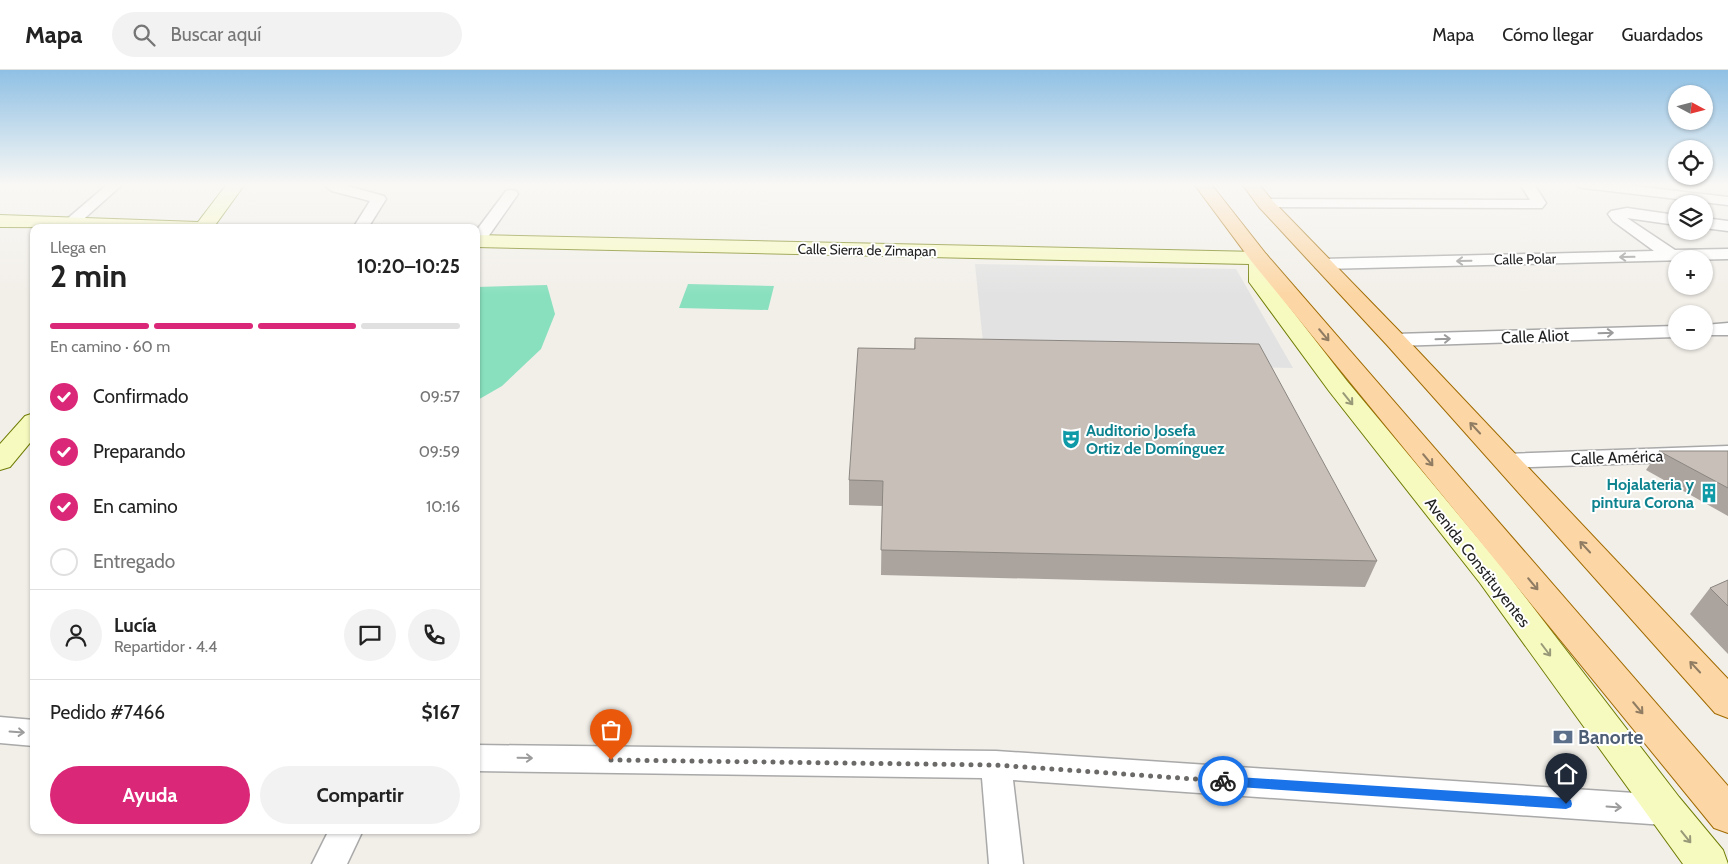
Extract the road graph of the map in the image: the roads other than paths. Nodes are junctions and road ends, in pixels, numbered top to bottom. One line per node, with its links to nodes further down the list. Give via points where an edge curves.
1 (4, 221): 6 (street)
2 (491, 221): 12 (street)
3 (1231, 221): 18 (main road, Avenida Constituyentes)
4 (1283, 221): 19 (main road)
5 (1622, 221): 14 (street)
6 (72, 222): 7 (street)
7 (125, 224)
8 (1713, 224): 9 (street)
9 (1728, 226)
10 (0, 234): 11 (street)
11 (30, 235)
12 (480, 237)
13 (480, 241): 18 (street, Calle Sierra de Zimapan)
14 (1668, 253)
15 (1728, 254): 16 (street, Calle Polar)
16 (1713, 255)
17 (1668, 256): 19 (street, Calle Polar, one-way to 19)
18 (1259, 258): 33 (street, Avenida Constituyentes, one-way to 33, via 1259,282 1338,386 1491,575); 34 (main road, Avenida Constituyentes, one-way to 34)
19 (1322, 264): 23 (main road)
20 (1728, 329): 21 (street)
21 (1713, 330)
22 (1668, 331): 23 (street, Calle Aliot, one-way to 22)
23 (1395, 340): 27 (main road, one-way to 23)
24 (30, 426): 26 (street)
25 (1728, 453): 27 (street, Calle América)
26 (0, 461)
27 (1505, 461): 28 (main road, one-way to 27)
28 (1728, 703)
29 (0, 730): 30 (street, one-way to 30)
30 (30, 733)
31 (480, 758): 32 (street, one-way to 32)
32 (996, 765): 33 (street, one-way to 33); 37 (street)
33 (1665, 810): 38 (street, Avenida Constituyentes, one-way to 38)
34 (1728, 815)
35 (344, 834): 36 (street)
36 (328, 864)
37 (1006, 864)
38 (1708, 864)

